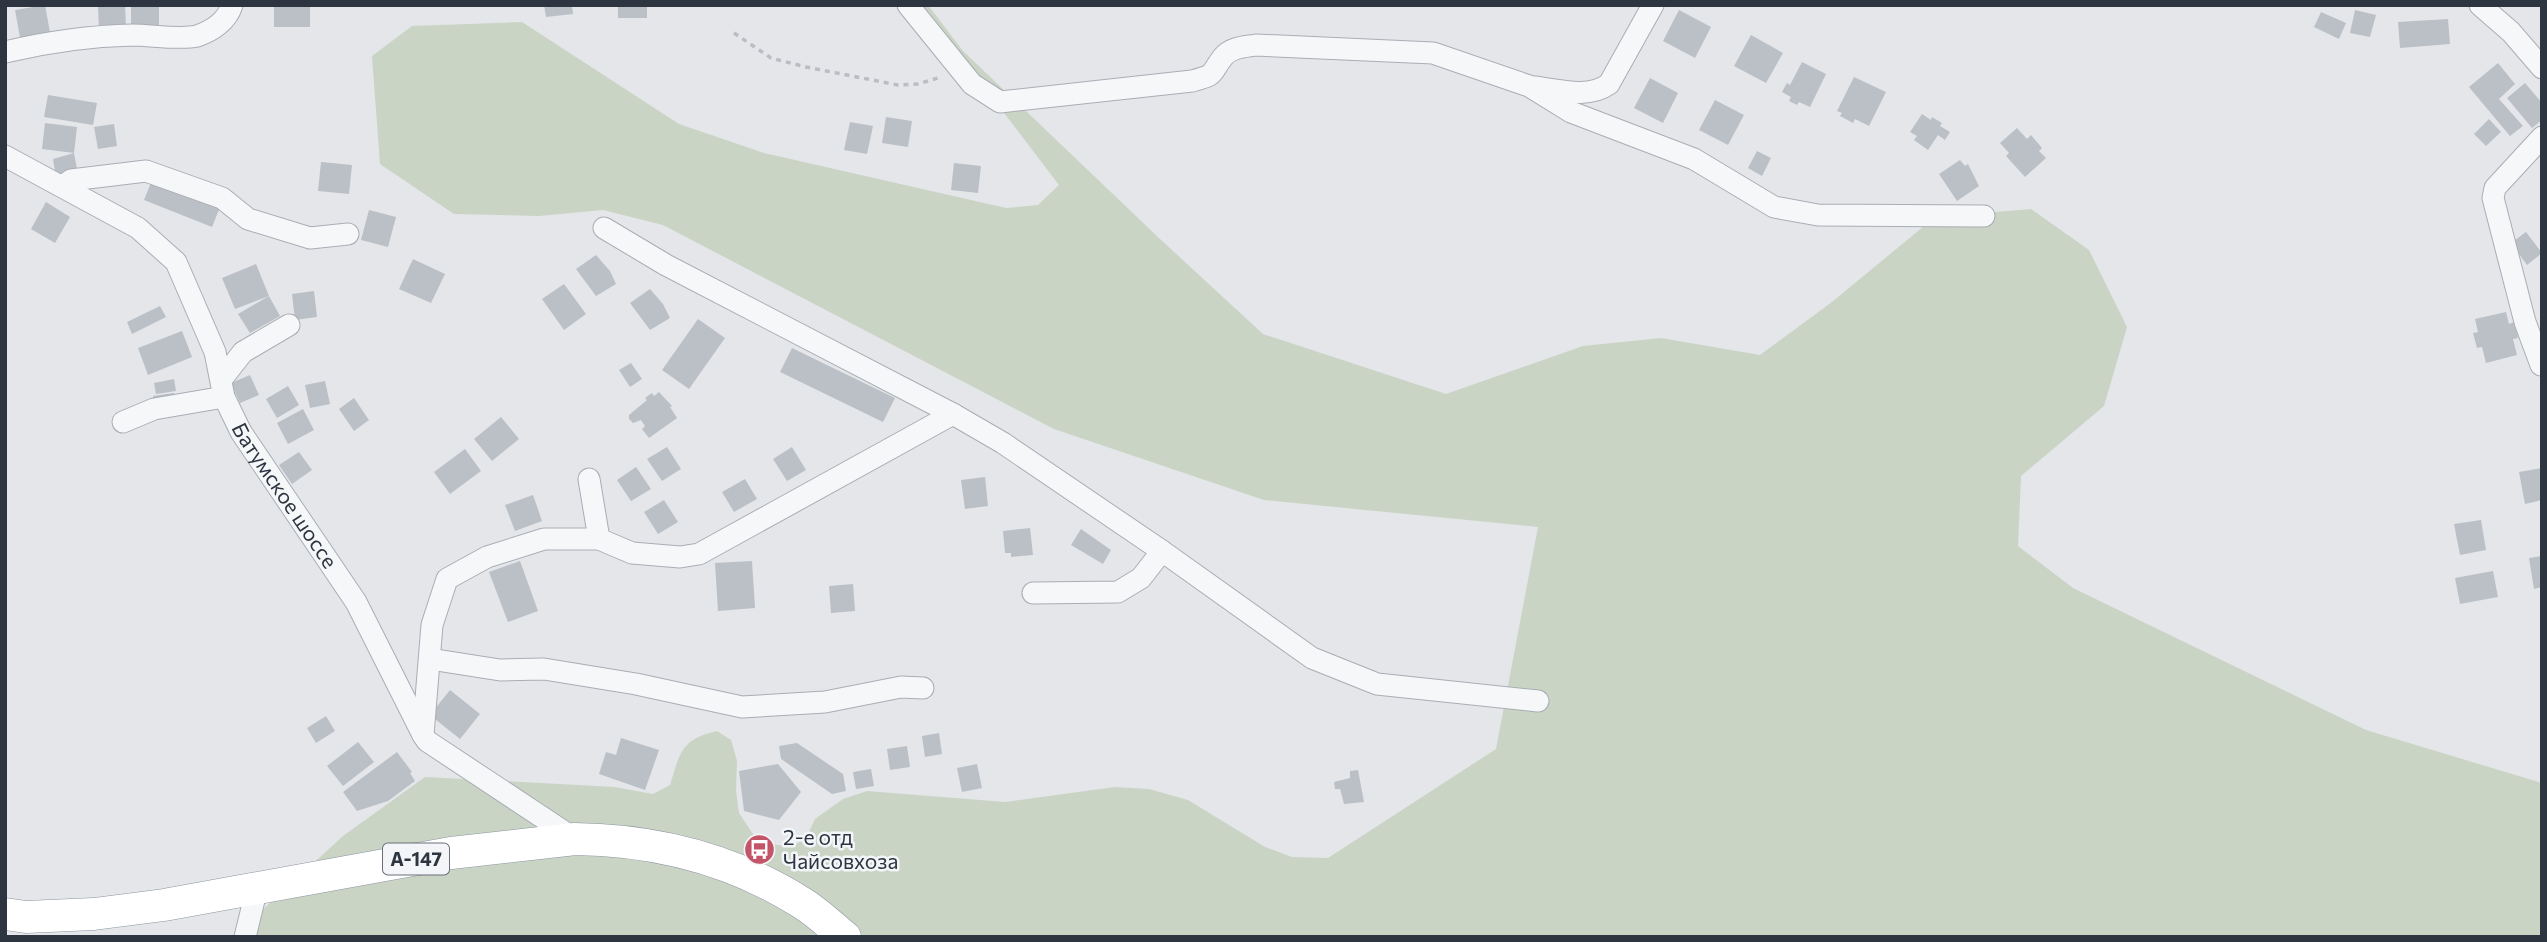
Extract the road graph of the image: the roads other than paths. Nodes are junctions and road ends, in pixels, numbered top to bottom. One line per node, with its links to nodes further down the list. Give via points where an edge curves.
1 (232, 5): 5 (street, via 217,26 195,36 55,40)
2 (908, 5): 7 (street, via 972,84 1000,102 1192,81 1208,77 1236,48 1256,45 1433,53)
3 (1653, 5): 7 (street, via 1609,84 1601,90 1590,93)
4 (2480, 5): 6 (street)
5 (5, 52)
6 (2542, 68)
7 (1529, 86): 11 (street, via 1571,112 1694,159 1774,207 1818,215)
8 (2542, 137): 15 (street, via 2495,188 2493,198)
9 (5, 156): 10 (street, Батумское шоссе)
10 (63, 186): 13 (street, via 71,180 146,171 222,198 248,219 310,238); 16 (street, Батумское шоссе, via 138,228 176,262 215,352)
11 (1984, 216)
12 (604, 228): 17 (street)
13 (348, 234)
14 (289, 324): 16 (street, via 243,352)
15 (2541, 365)
16 (223, 389): 18 (street); 26 (street, Батумское шоссе, via 242,432 356,602)
17 (953, 414): 20 (street, via 699,554 632,553); 21 (street)
18 (123, 422)
19 (589, 479): 20 (street)
20 (599, 539): 23 (street, via 544,539 486,556 447,579 432,625)
21 (1162, 551): 22 (street, via 1141,579 1118,592); 25 (street, via 1312,658 1364,679)
22 (1033, 593)
23 (430, 659): 24 (street, via 500,670 544,669 742,708); 26 (street)
24 (923, 688)
25 (1538, 701)
26 (423, 735): 27 (street, Батумское шоссе)
27 (575, 839): 28 (highway, Батумское шоссе / А-147, via 451,853); 31 (highway, Батумское шоссе / А-147, via 684,851 756,877 805,904)
28 (257, 888): 29 (highway, Батумское шоссе / А-147, via 94,914); 30 (street)
29 (5, 914)
30 (245, 937)
31 (845, 937)

